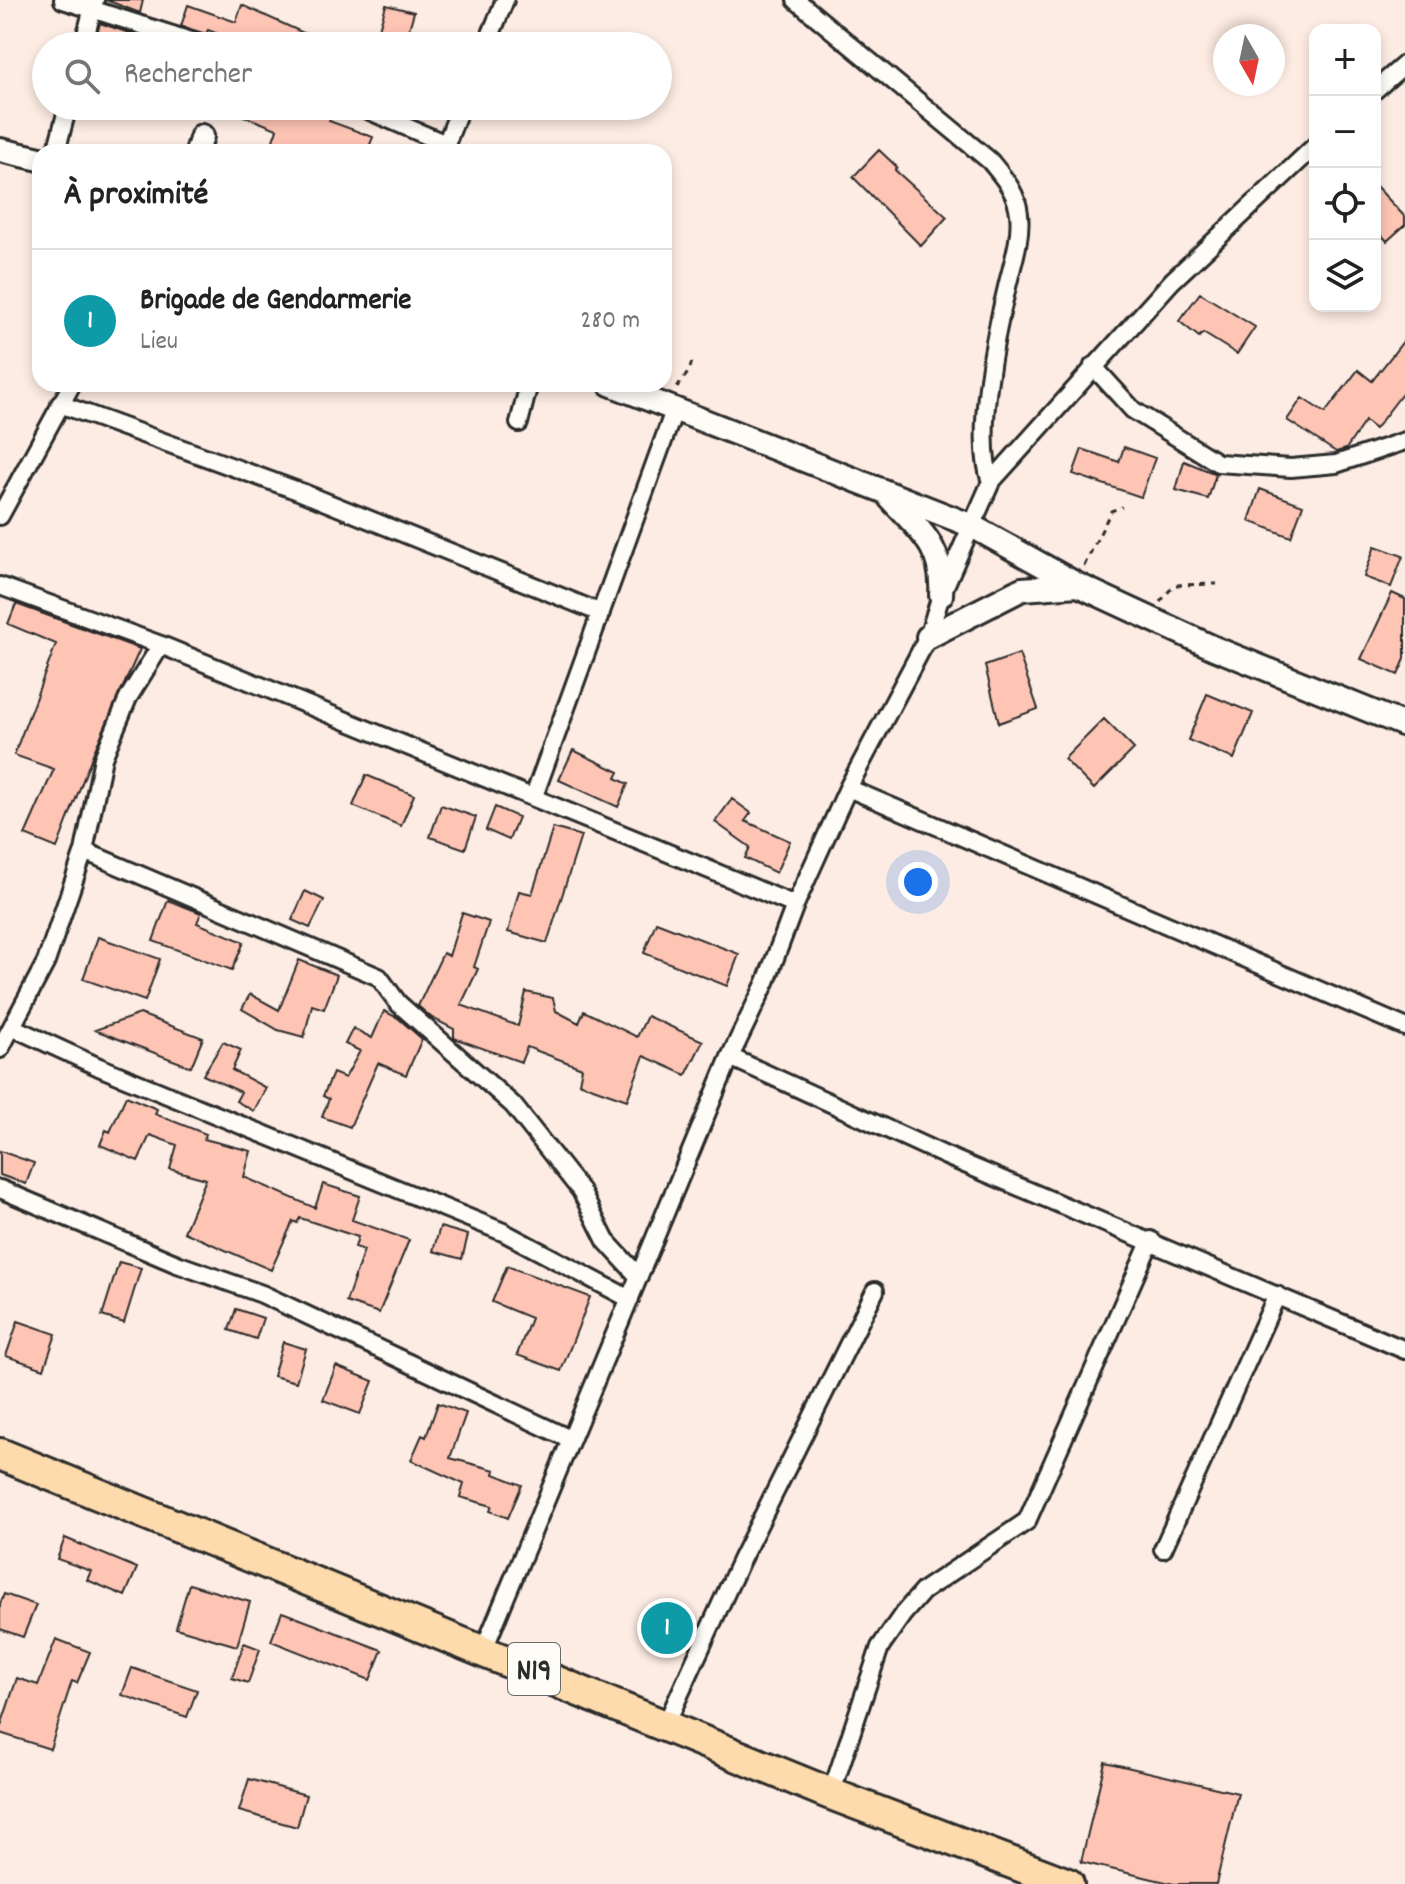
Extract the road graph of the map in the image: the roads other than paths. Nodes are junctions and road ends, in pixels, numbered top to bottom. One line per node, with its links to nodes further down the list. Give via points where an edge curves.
1 (63, 0): 4 (street)
2 (505, 0): 7 (street)
3 (796, 0): 27 (street, via 990,161 1013,191 1020,215 983,427)
4 (94, 4): 5 (street); 6 (street)
5 (87, 32)
6 (169, 32)
7 (492, 32)
8 (1405, 64): 9 (street)
9 (1381, 85)
10 (64, 120): 13 (street)
11 (387, 120): 14 (street)
12 (455, 120): 15 (street)
13 (58, 144)
14 (436, 144)
15 (446, 144)
16 (0, 150): 18 (street)
17 (1309, 152): 19 (street, via 1172,281)
18 (32, 157)
19 (1093, 366): 26 (street, via 1133,410 1218,463 1291,468 1336,464); 27 (street)
20 (67, 392): 23 (street)
21 (527, 392): 25 (street)
22 (629, 392): 24 (street)
23 (60, 404): 29 (street); 34 (street, via 301,492)
24 (668, 409): 28 (street); 34 (street)
25 (519, 423)
26 (1405, 441)
27 (991, 482): 30 (street)
28 (886, 495): 30 (street); 33 (street, via 929,540 940,561)
29 (0, 516)
30 (970, 525): 31 (street); 33 (street)
31 (1078, 585): 35 (street, via 1022,589); 37 (street, via 1214,648)
32 (0, 586): 36 (street)
33 (941, 595): 35 (street)
34 (601, 613): 39 (street)
35 (928, 637): 38 (street)
36 (161, 645): 39 (street); 40 (street, via 128,698 103,758)
37 (1405, 725)
38 (848, 788): 41 (street); 43 (street)
39 (534, 796): 41 (street)
40 (84, 851): 42 (street, via 46,962); 48 (street, via 379,977 398,1003 513,1105 581,1191 606,1241)
41 (795, 905): 45 (street)
42 (12, 1027): 44 (street); 51 (street, via 503,1232)
43 (1405, 1027)
44 (0, 1049)
45 (730, 1057): 47 (street, via 946,1156); 48 (street)
46 (0, 1189): 53 (street, via 262,1294)
47 (1151, 1240): 50 (street); 58 (street, via 1027,1521 923,1591 903,1614 880,1647)
48 (639, 1277): 51 (street)
49 (875, 1291): 57 (street)
50 (1277, 1295): 52 (street); 55 (street)
51 (630, 1299): 53 (street)
52 (1405, 1350)
53 (570, 1439): 56 (street)
54 (0, 1454): 56 (highway, N19)
55 (1163, 1549)
56 (484, 1649): 57 (highway, N19)
57 (666, 1724): 58 (highway, N19)
58 (831, 1794): 59 (highway, N19)
59 (1068, 1884)

